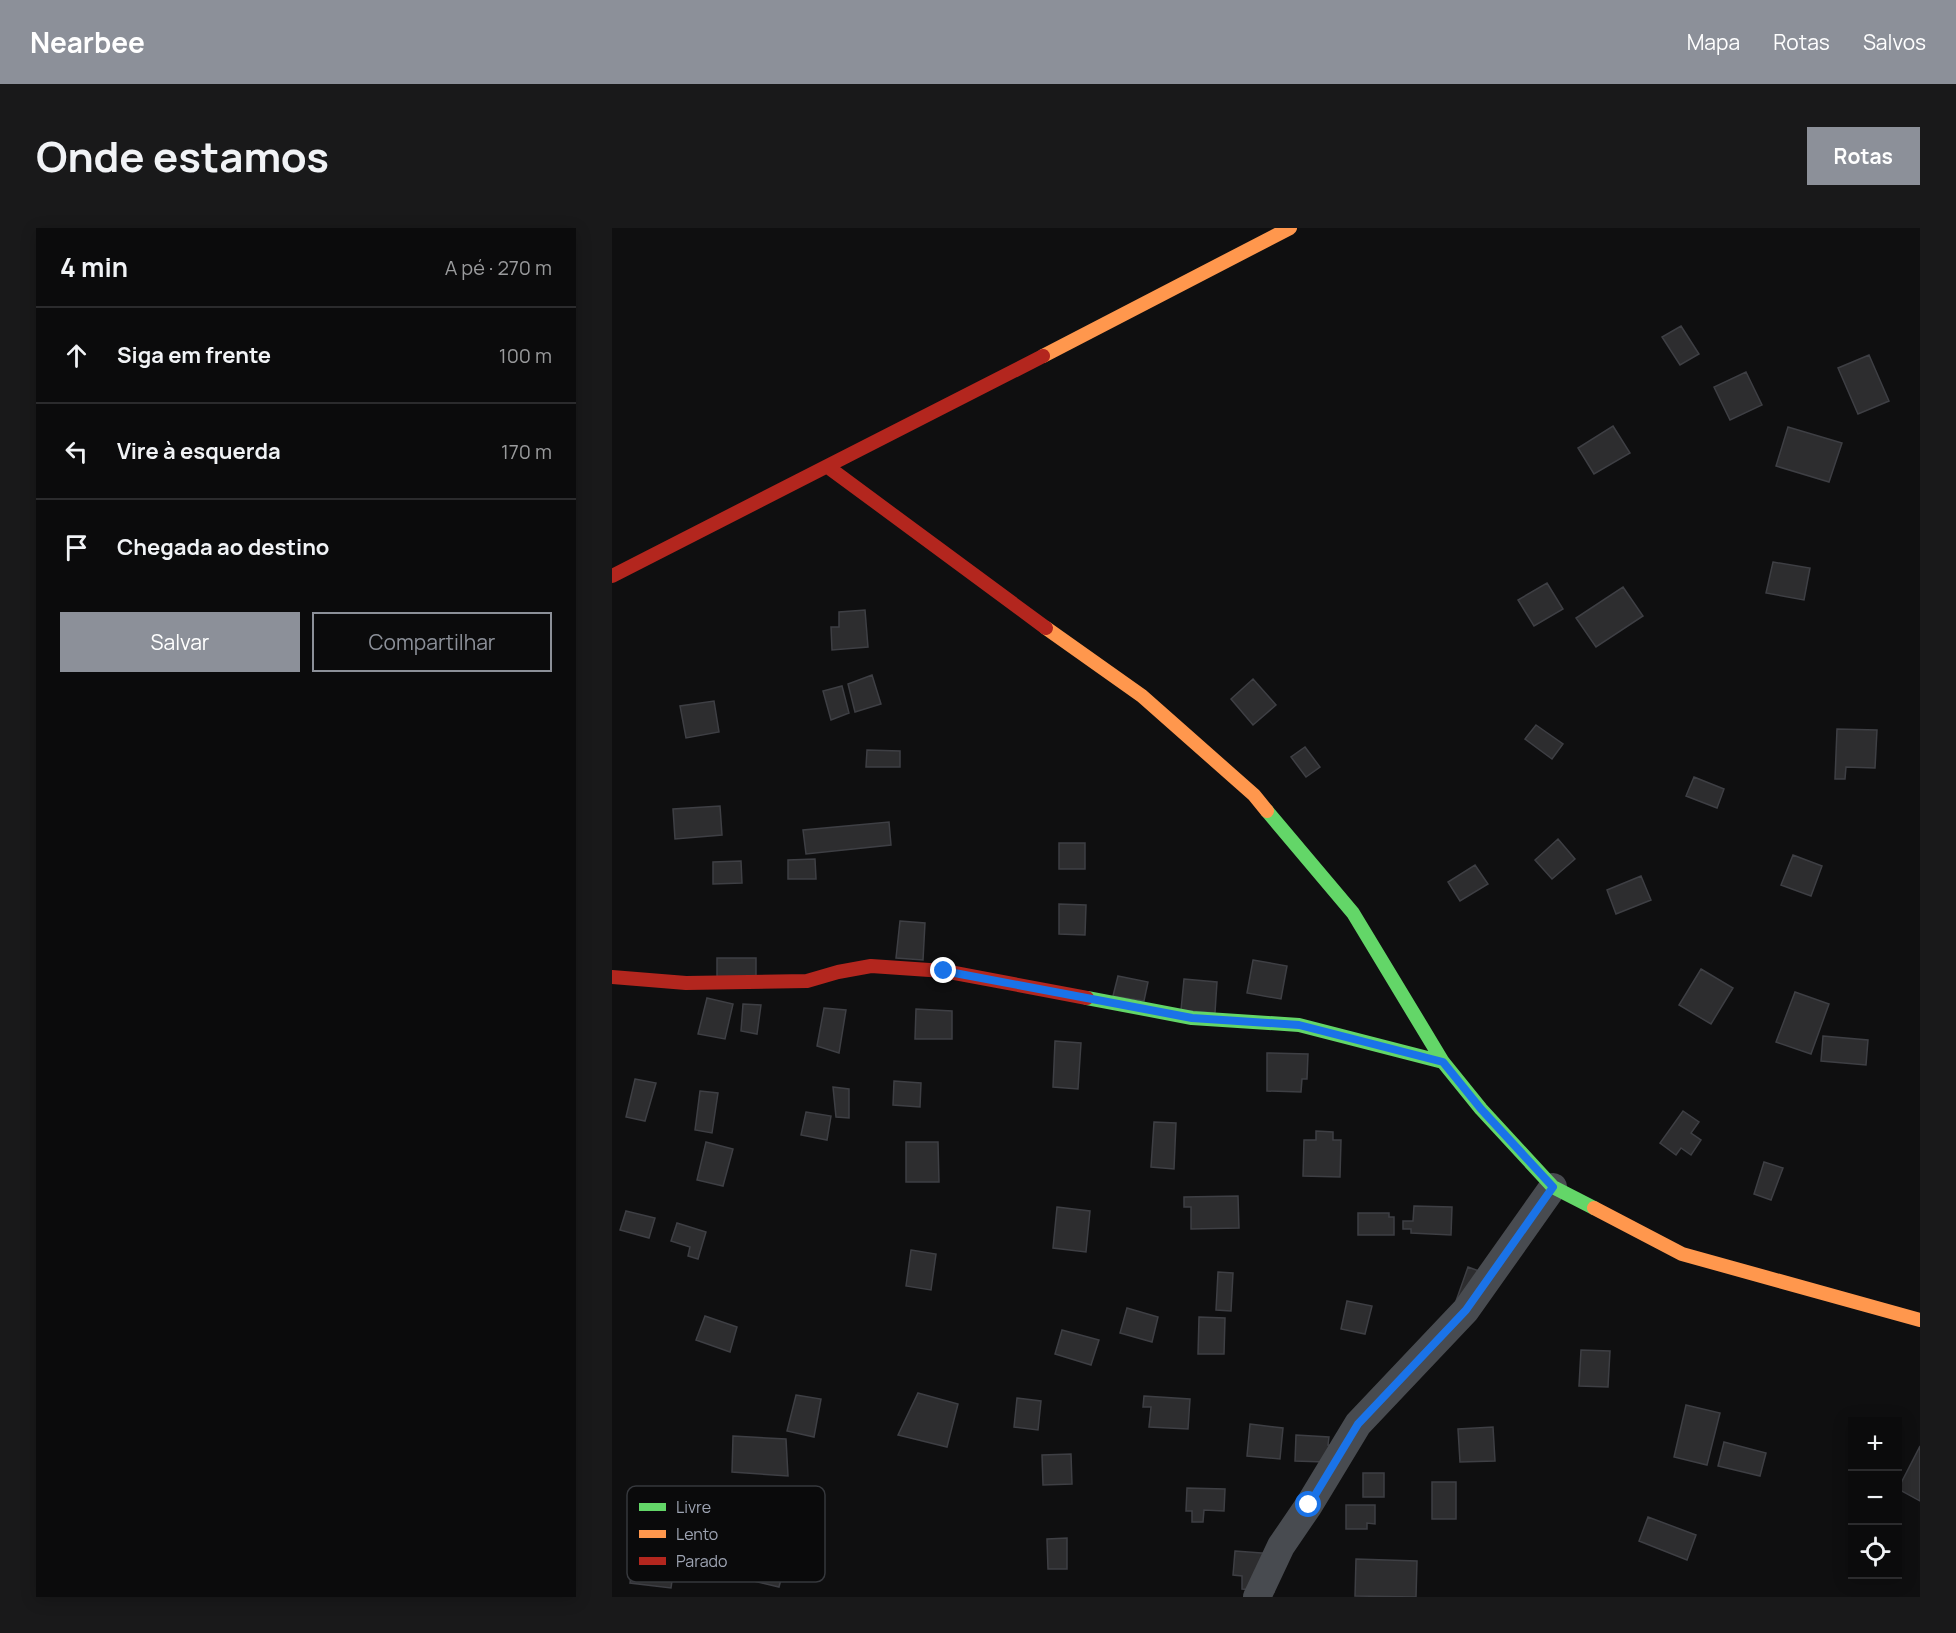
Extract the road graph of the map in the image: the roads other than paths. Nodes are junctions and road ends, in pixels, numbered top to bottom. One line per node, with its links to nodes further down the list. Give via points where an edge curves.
1 (1290, 228): 2 (street)
2 (828, 467): 3 (street); 5 (street, via 1142,696 1254,795 1353,913)
3 (612, 576)
4 (612, 977): 5 (street, via 697,983 807,981 872,966 944,971 1192,1018 1299,1025)
5 (1443, 1062): 6 (street)
6 (1553, 1187): 7 (street, via 1682,1254); 8 (street, via 1466,1310 1358,1424 1281,1546)
7 (1920, 1320)
8 (1257, 1597)

